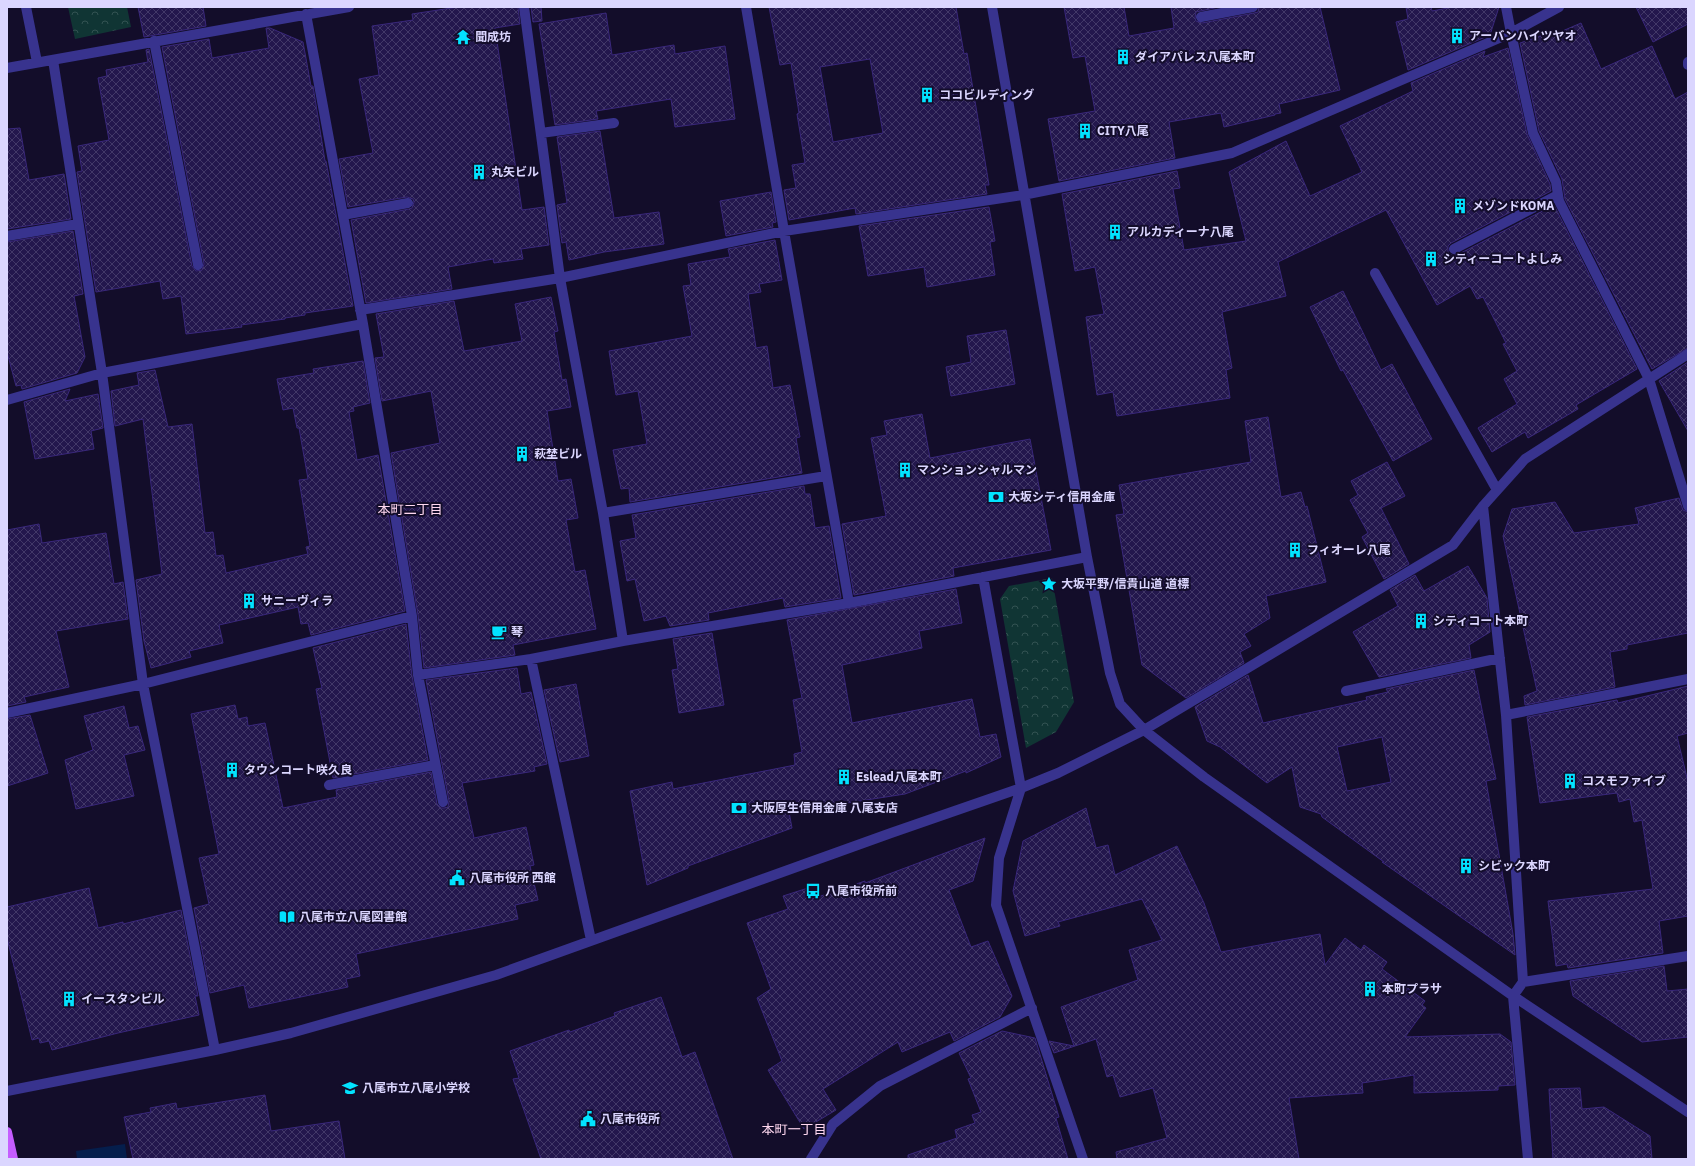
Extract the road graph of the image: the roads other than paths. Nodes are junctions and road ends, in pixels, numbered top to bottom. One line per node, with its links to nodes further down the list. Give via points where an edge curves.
1 (26, 7): 15 (street)
2 (349, 7): 10 (street)
3 (524, 7): 18 (street)
4 (746, 7): 24 (street)
5 (992, 7): 19 (street)
6 (1252, 7): 9 (street)
7 (1506, 7): 12 (street)
8 (1559, 7): 12 (street)
9 (1224, 10): 11 (street)
10 (306, 14): 13 (street); 22 (street)
11 (1201, 17)
12 (1511, 33): 19 (street, via 1232,153); 20 (street, via 1533,133 1556,182)
13 (154, 41): 14 (street); 27 (street)
14 (53, 60): 15 (street); 23 (street)
15 (37, 62): 16 (street)
16 (7, 68)
17 (614, 123): 18 (street)
18 (541, 133): 29 (street)
19 (1024, 195): 24 (street); 41 (street)
20 (1558, 195): 26 (street); 34 (street, via 1559,202)
21 (408, 204): 22 (street)
22 (343, 215): 30 (street)
23 (78, 224): 25 (street); 33 (street)
24 (784, 231): 29 (street); 36 (street)
25 (7, 236)
26 (1454, 249)
27 (198, 265)
28 (1375, 273): 37 (street)
29 (560, 278): 30 (street); 40 (street)
30 (360, 310): 31 (street)
31 (363, 324): 33 (street); 44 (street)
32 (1688, 354): 34 (street)
33 (102, 373): 35 (street); 50 (street)
34 (1649, 380): 37 (street, via 1525,459); 39 (street)
35 (7, 400)
36 (826, 476): 40 (street); 43 (street)
37 (1497, 490): 38 (street)
38 (1483, 506): 46 (street); 54 (street, via 1453,545)
39 (1688, 506)
40 (603, 513): 45 (street)
41 (1087, 557): 42 (street); 54 (street, via 1110,674 1120,704)
42 (983, 577): 43 (street); 57 (street)
43 (849, 603): 45 (street)
44 (412, 616): 48 (street); 50 (street)
45 (623, 641): 47 (street)
46 (1500, 658): 51 (street); 53 (street)
47 (531, 659): 48 (street); 59 (street)
48 (418, 675): 55 (street)
49 (1688, 679): 53 (street)
50 (143, 684): 52 (street); 64 (street)
51 (1346, 691)
52 (7, 713)
53 (1506, 715): 61 (street)
54 (1144, 730): 57 (street, via 1058,773); 62 (street, via 1204,777)
55 (436, 765): 56 (street); 58 (street)
56 (329, 785)
57 (1021, 788): 59 (street); 63 (street, via 999,858 996,905)
58 (443, 802)
59 (591, 940): 64 (street, via 496,975 291,1033)
60 (1688, 956): 61 (street)
61 (1523, 982): 62 (street)
62 (1513, 996): 66 (street); 71 (street)
63 (1032, 1008): 69 (street, via 880,1086 832,1124); 70 (street)
64 (215, 1050): 65 (street)
65 (7, 1091)
66 (1688, 1112)
67 (7, 1132): 68 (main road)
68 (13, 1159)
69 (811, 1159)
70 (1083, 1159)
71 (1528, 1159)

